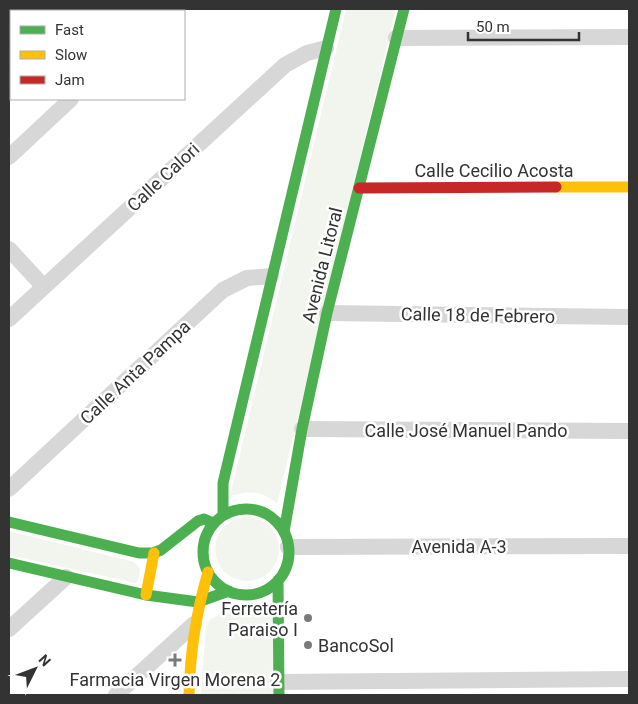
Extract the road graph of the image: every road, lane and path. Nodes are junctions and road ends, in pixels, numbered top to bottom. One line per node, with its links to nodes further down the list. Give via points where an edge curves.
1 (336, 9): 5 (main road)
2 (404, 9): 4 (main road, Avenida Litoral)
3 (629, 37): 4 (street)
4 (396, 38): 9 (main road, Avenida Litoral)
5 (326, 48): 11 (main road); 12 (street, Calle Calori, via 307,53 285,65)
6 (70, 100): 7 (street)
7 (9, 157)
8 (629, 187): 9 (main road, Calle Cecilio Acosta)
9 (359, 188): 13 (main road, Avenida Litoral)
10 (9, 249): 12 (street)
11 (271, 276): 18 (street, Calle Anta Pampa, via 247,278 223,290); 19 (main road, via 223,483)
12 (44, 287): 15 (street, Calle Calori)
13 (327, 313): 14 (street, Calle 18 de Febrero); 16 (main road, Avenida Litoral)
14 (629, 317)
15 (9, 319)
16 (302, 429): 17 (street, Calle José Manuel Pando); 22 (main road, Avenida Litoral)
17 (629, 431)
18 (9, 489)
19 (223, 515): 21 (main road); 22 (main road, via 238,509 259,511 274,519)
20 (9, 522): 24 (main road, via 139,554)
21 (213, 523): 24 (main road, via 202,519 194,522 174,542); 26 (main road, via 203,549)
22 (286, 540): 23 (street, Avenida A-3); 28 (main road, via 287,565)
23 (629, 546)
24 (154, 554): 30 (main road)
25 (9, 563): 27 (main road)
26 (208, 572): 29 (main road); 31 (main road)
27 (66, 577): 30 (main road); 33 (street)
28 (278, 580): 29 (main road, via 266,590 253,594); 35 (main road)
29 (229, 591): 31 (main road)
30 (146, 595): 31 (main road)
31 (198, 602): 32 (main road)
32 (194, 624): 36 (street); 37 (main road)
33 (9, 629)
34 (629, 679): 35 (street)
35 (278, 688)
36 (116, 695)
37 (189, 695)

